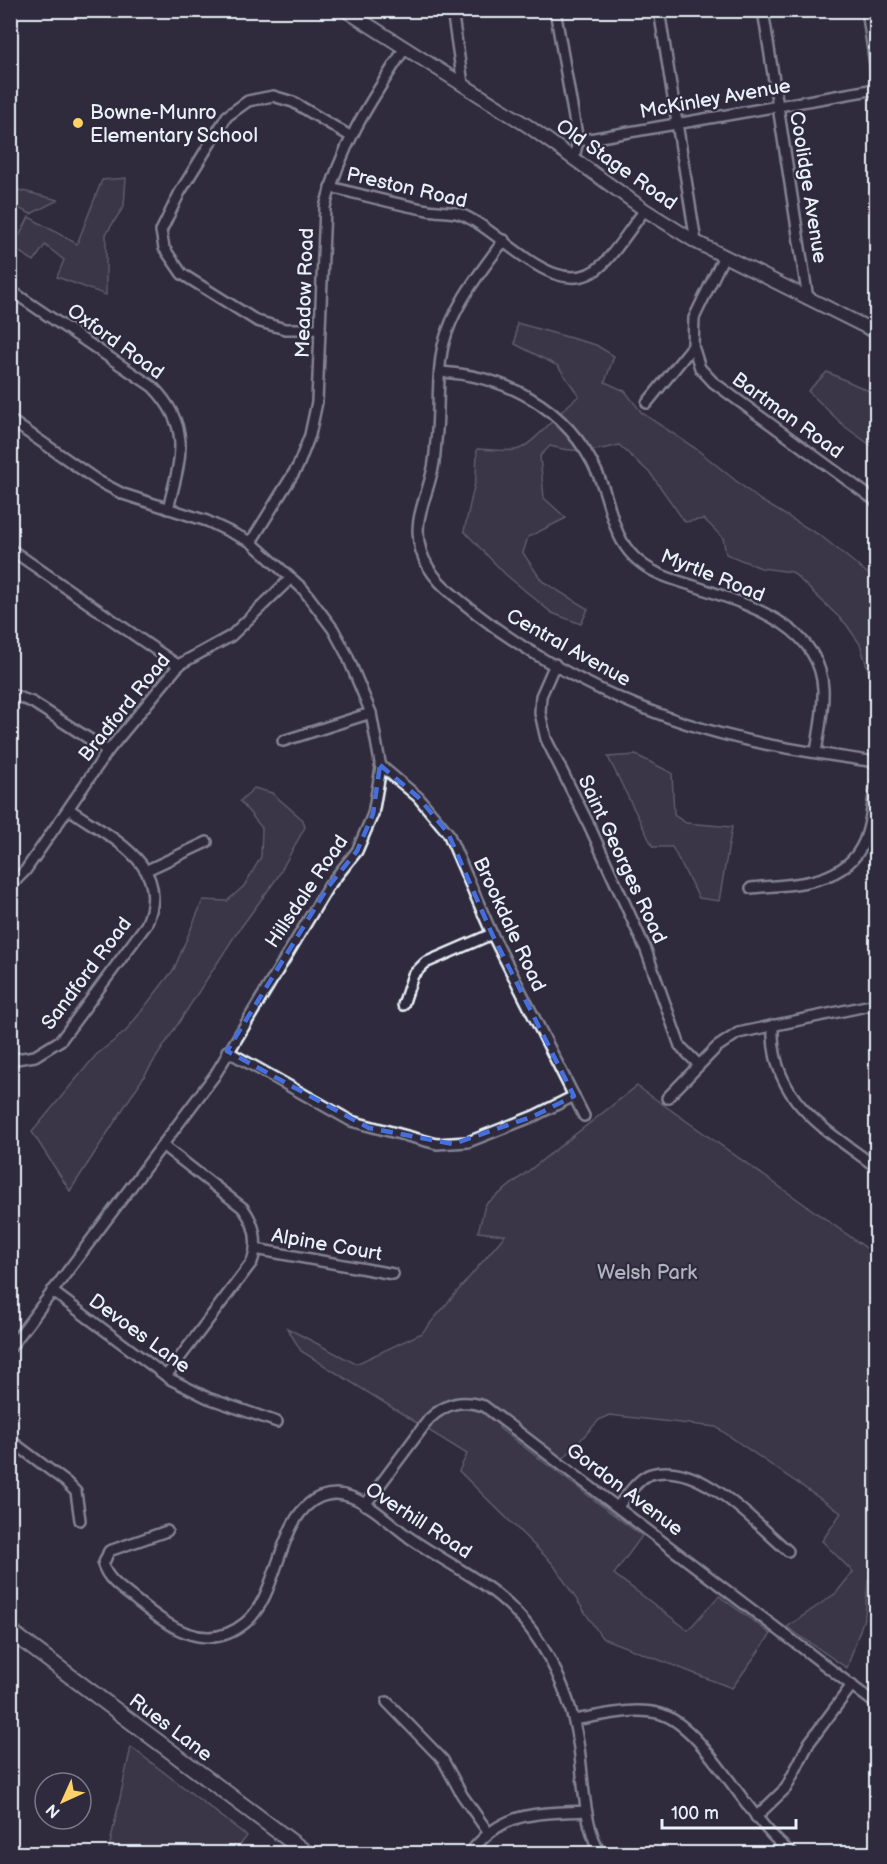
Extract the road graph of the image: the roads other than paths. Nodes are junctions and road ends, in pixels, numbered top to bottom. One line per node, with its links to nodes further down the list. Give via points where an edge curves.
1 (452, 10): 9 (street)
2 (555, 10): 14 (street)
3 (659, 10): 12 (street)
4 (763, 10): 11 (street, Coolidge Avenue)
5 (867, 10): 8 (street)
6 (348, 12): 7 (street, Old Stage Road)
7 (405, 48): 9 (street, Old Stage Road); 13 (street, Meadow Road)
8 (876, 71)
9 (463, 84): 15 (street, Old Stage Road)
10 (876, 88): 11 (street, McKinley Avenue)
11 (779, 106): 12 (street, McKinley Avenue); 22 (street, Coolidge Avenue)
12 (677, 123): 14 (street, McKinley Avenue); 19 (street)
13 (350, 135): 16 (street, Meadow Road); 23 (street, via 293,102 273,96 248,101 227,116 175,200 161,231 164,248 182,274 257,321 285,329)
14 (578, 141): 15 (street)
15 (574, 158): 17 (street, Old Stage Road)
16 (330, 187): 18 (street, Preston Road, via 428,210 459,213); 23 (street, Meadow Road, via 325,207)
17 (645, 210): 18 (street, Preston Road, via 602,265 588,274 551,274); 19 (street, Old Stage Road)
18 (504, 240): 26 (street, Central Avenue, via 471,284 453,317 442,347)
19 (696, 242): 20 (street, Old Stage Road)
20 (723, 258): 22 (street, Old Stage Road); 25 (street, via 694,318)
21 (10, 290): 30 (street, Oxford Road, via 153,387 166,400 176,418 181,454)
22 (808, 299): 24 (street, Old Stage Road)
23 (320, 329): 31 (street, Meadow Road, via 317,402 310,435 298,466)
24 (876, 332)
25 (693, 346): 27 (street); 29 (street, Bartman Road, via 700,368 713,382)
26 (441, 372): 34 (street, Central Avenue, via 433,471 418,518 423,559 436,580 450,592 495,627); 40 (street, Myrtle Road, via 498,382 532,398 562,420 599,475 620,538 643,565 658,575 778,620 799,636 814,657 822,681)
27 (647, 403)
28 (10, 420): 30 (street, Hillsdale Road, via 98,481)
29 (876, 501)
30 (168, 509): 31 (street, Hillsdale Road, via 207,521)
31 (251, 542): 33 (street, Hillsdale Road)
32 (10, 549): 35 (street)
33 (291, 578): 35 (street, Bradford Road, via 231,636); 37 (street, Hillsdale Road, via 333,629)
34 (555, 664): 40 (street, Central Avenue, via 673,718 737,738); 55 (street, Saint Georges Road, via 541,696 546,739 646,950 680,1046)
35 (179, 666): 39 (street, Bradford Road)
36 (10, 694): 39 (street, via 32,702)
37 (371, 713): 38 (street); 42 (street, Hillsdale Road)
38 (283, 741)
39 (108, 751): 44 (street, Bradford Road)
40 (816, 752): 41 (street, Central Avenue)
41 (876, 762)
42 (380, 765): 49 (street, Brookdale Road, via 418,797 448,833); 53 (street, Hillsdale Road, via 373,814 357,851 328,887)
43 (876, 783): 48 (street, via 862,847 839,871 812,883)
44 (69, 809): 46 (street, via 136,856); 47 (street, Bradford Road)
45 (207, 842): 46 (street)
46 (147, 870): 54 (street, Sandford Road, via 153,903 146,926 61,1040 35,1056)
47 (10, 886)
48 (751, 888)
49 (492, 934): 51 (street, via 425,963 413,975); 56 (street, Brookdale Road)
50 (876, 1004): 52 (street)
51 (403, 1005)
52 (773, 1025): 55 (street, via 738,1033); 60 (street, via 775,1058 793,1098 812,1119)
53 (227, 1051): 56 (street, via 351,1121 437,1144 468,1142); 59 (street, Hillsdale Road, via 215,1075)
54 (10, 1060)
55 (699, 1065): 57 (street)
56 (574, 1096): 58 (street, Brookdale Road)
57 (667, 1098)
58 (584, 1116)
59 (162, 1145): 61 (street, via 243,1208 252,1223); 63 (street, Hillsdale Road)
60 (876, 1167)
61 (255, 1249): 62 (street, Alpine Court); 65 (street, via 252,1262)
62 (393, 1274)
63 (52, 1292): 64 (street, Hillsdale Road); 65 (street, Devoes Lane)
64 (10, 1347)
65 (166, 1376): 66 (street, Devoes Lane, via 208,1398)
66 (277, 1422)
67 (10, 1440): 70 (street, via 76,1492)
68 (366, 1505): 69 (street, Gordon Avenue, via 429,1419 445,1406 465,1402 493,1411); 71 (street, Overhill Road, via 335,1494 306,1506 295,1521 257,1611 242,1625 218,1636 178,1631 106,1574 103,1565 109,1551); 77 (street, Overhill Road, via 413,1540 474,1576 514,1610 558,1674)
69 (618, 1506): 72 (street, via 651,1474 693,1478 710,1484); 74 (street, Gordon Avenue)
70 (80, 1520)
71 (167, 1532)
72 (788, 1551)
73 (10, 1631): 81 (main road, Rues Lane)
74 (852, 1685): 76 (street, Gordon Avenue); 79 (street, via 809,1743 786,1788)
75 (387, 1702): 80 (street, via 443,1760)
76 (876, 1704)
77 (574, 1720): 78 (street, Overhill Road); 79 (street, via 629,1711 660,1714 674,1720 702,1746)
78 (585, 1811): 80 (street, via 536,1814 510,1820); 83 (street, Overhill Road)
79 (756, 1817): 84 (street)
80 (488, 1832): 82 (street)
81 (308, 1854)
82 (469, 1854)
83 (600, 1854)
84 (793, 1854)

